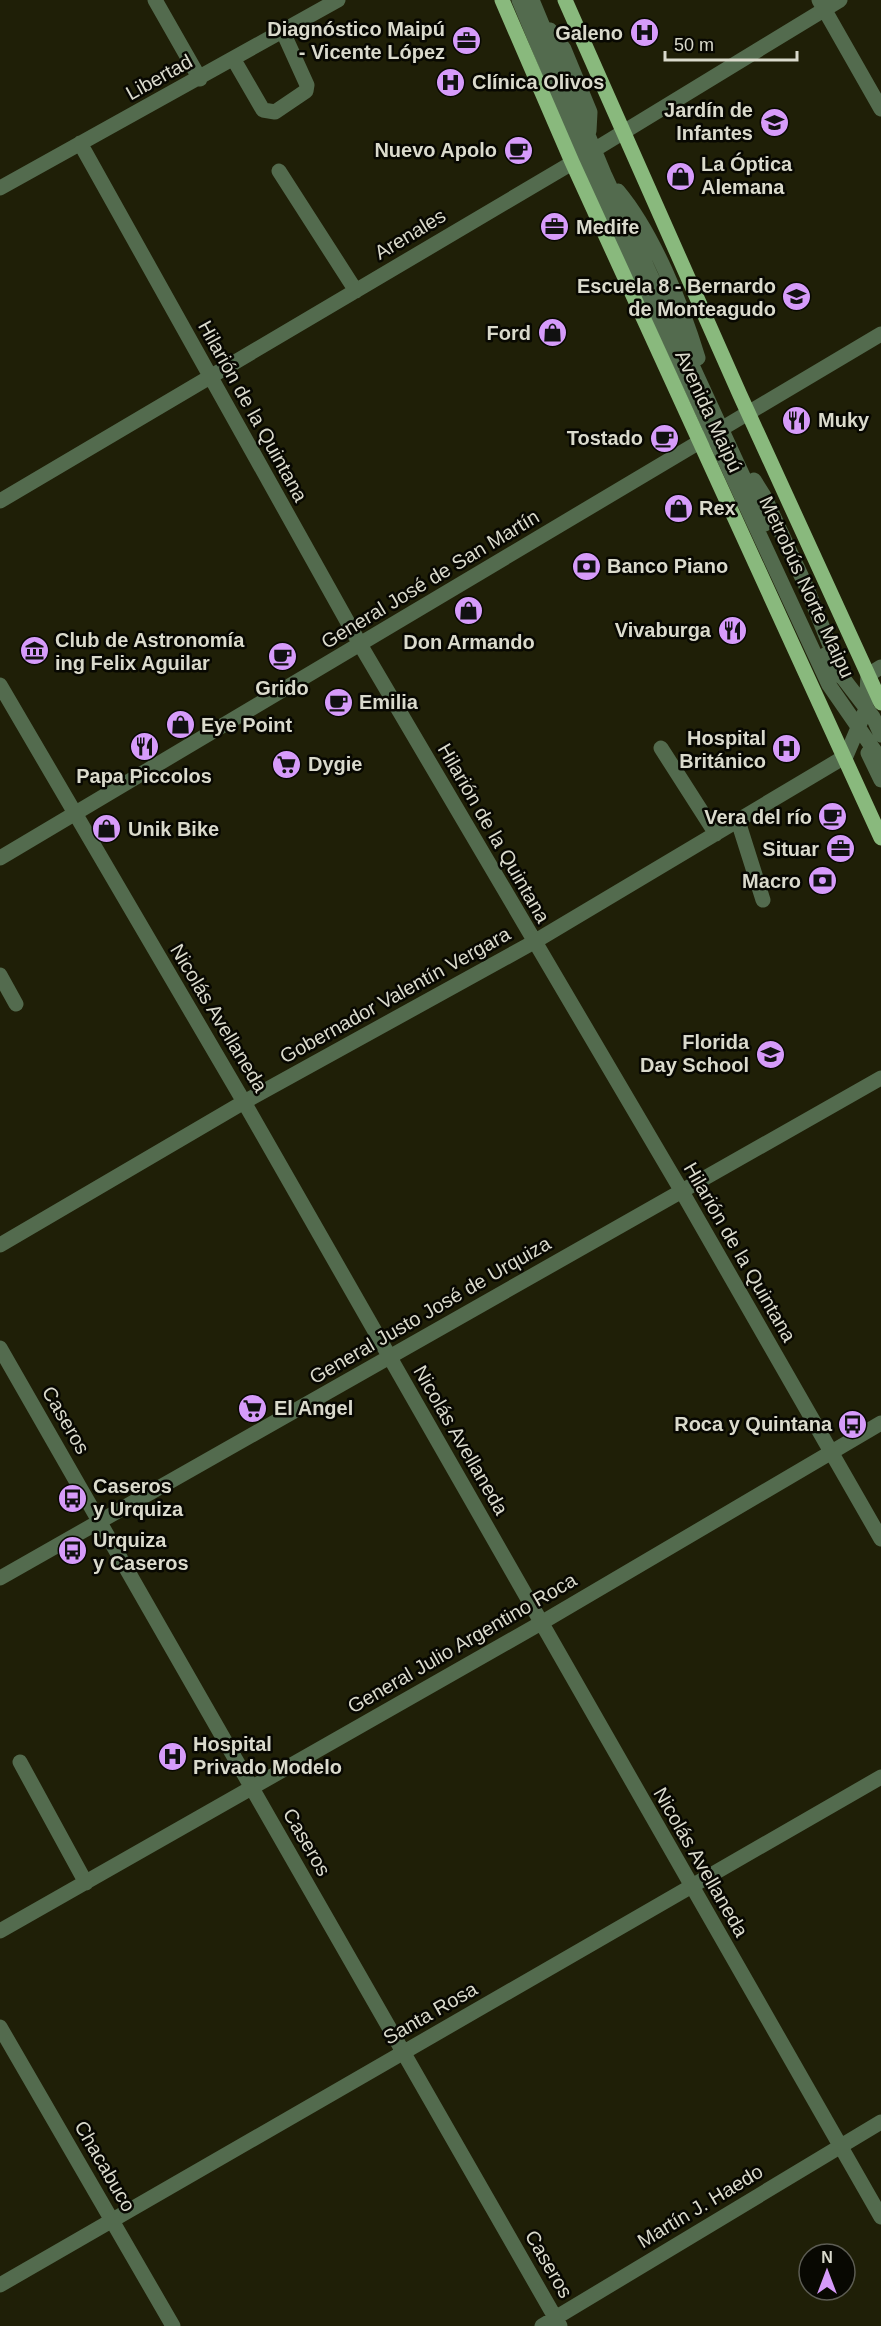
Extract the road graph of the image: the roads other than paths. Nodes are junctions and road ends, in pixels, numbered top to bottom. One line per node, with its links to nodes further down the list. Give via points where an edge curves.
1 (155, 0): 11 (street)
2 (338, 0): 9 (street, Libertad)
3 (502, 0): 15 (main road, Avenida Maipú)
4 (519, 0): 15 (street, Metrobús Norte Maipu)
5 (565, 0): 13 (main road, Avenida Maipú)
6 (840, 0): 7 (street, Arenales)
7 (822, 4): 12 (street); 13 (street, Arenales)
8 (534, 6): 15 (street, Metrobús Norte Maipu, via 564,49 590,112)
9 (283, 32): 10 (street, Libertad); 10 (street, via 307,85 304,95 275,112 263,110)
10 (234, 60): 11 (street, Libertad)
11 (200, 79): 14 (street, Libertad)
12 (881, 109)
13 (624, 133): 15 (street, Arenales); 21 (main road, Avenida Maipú)
14 (80, 143): 17 (street, Libertad); 20 (street, Hilarión de la Quintana)
15 (585, 152): 18 (street, Arenales); 22 (main road, Avenida Maipú); 22 (street, Metrobús Norte Maipu, via 634,210 686,317 713,410)
16 (279, 171): 18 (street)
17 (0, 188)
18 (356, 291): 20 (street, Arenales)
19 (881, 334): 21 (street, General José de San Martín)
20 (210, 377): 23 (street, Arenales); 24 (street, Hilarión de la Quintana)
21 (749, 413): 22 (street, General José de San Martín); 25 (main road, Avenida Maipú)
22 (712, 433): 24 (street, General José de San Martín); 28 (street, Metrobús Norte Maipu, via 733,451 843,678); 29 (street, Metrobús Norte Maipu, via 829,685); 32 (main road, Avenida Maipú)
23 (0, 501)
24 (361, 646): 35 (street, General José de San Martín); 41 (street, Hilarión de la Quintana)
25 (874, 671): 27 (main road, Avenida Maipú); 28 (street)
26 (0, 685): 35 (street, Nicolás Avellaneda)
27 (881, 703)
28 (866, 709): 29 (street); 30 (street, Metrobús Norte Maipu)
29 (857, 728): 32 (street); 33 (street, Metrobús Norte Maipu); 34 (street, Metrobús Norte Maipu)
30 (881, 735)
31 (661, 748): 37 (street)
32 (846, 756): 36 (street, Gobernador Valentín Vergara); 38 (main road, Avenida Maipú)
33 (881, 760)
34 (881, 780)
35 (75, 816): 39 (street, General José de San Martín); 45 (street, Nicolás Avellaneda)
36 (738, 821): 37 (street, Gobernador Valentín Vergara); 40 (street)
37 (716, 834): 41 (street, Gobernador Valentín Vergara)
38 (881, 838)
39 (0, 858)
40 (763, 900)
41 (534, 942): 45 (street, Gobernador Valentín Vergara); 46 (street, Hilarión de la Quintana)
42 (0, 975): 43 (street)
43 (16, 1004)
44 (881, 1078): 46 (street, General Justo José de Urquiza)
45 (244, 1102): 47 (street, Gobernador Valentín Vergara); 49 (street, Nicolás Avellaneda)
46 (681, 1190): 49 (street, General Justo José de Urquiza); 51 (street, Hilarión de la Quintana)
47 (0, 1245)
48 (0, 1348): 52 (street, Caseros)
49 (390, 1357): 52 (street, General Justo José de Urquiza); 55 (street, Nicolás Avellaneda)
50 (881, 1423): 51 (street, General Julio Argentino Roca)
51 (831, 1453): 53 (street, Hilarión de la Quintana); 55 (street, General Julio Argentino Roca)
52 (99, 1521): 54 (street, General Justo José de Urquiza); 58 (street, Caseros)
53 (881, 1539)
54 (0, 1578)
55 (541, 1623): 58 (street, General Julio Argentino Roca); 60 (street, Nicolás Avellaneda)
56 (20, 1762): 59 (street)
57 (881, 1777): 60 (street, Santa Rosa)
58 (252, 1788): 59 (street, General Julio Argentino Roca); 63 (street, Caseros)
59 (86, 1883): 61 (street, General Julio Argentino Roca)
60 (691, 1889): 63 (street, Santa Rosa); 65 (street, Nicolás Avellaneda)
61 (0, 1931)
62 (0, 2027): 67 (street, Chacabuco)
63 (404, 2051): 67 (street, Santa Rosa); 69 (street, Caseros)
64 (881, 2122): 65 (street, Martín J. Haedo)
65 (839, 2147): 66 (street, Nicolás Avellaneda); 69 (street, Martín J. Haedo)
66 (881, 2217)
67 (112, 2221): 68 (street, Santa Rosa); 70 (street, Chacabuco)
68 (0, 2285)
69 (558, 2322): 71 (street, Martín J. Haedo)
70 (173, 2326)
71 (542, 2326)

